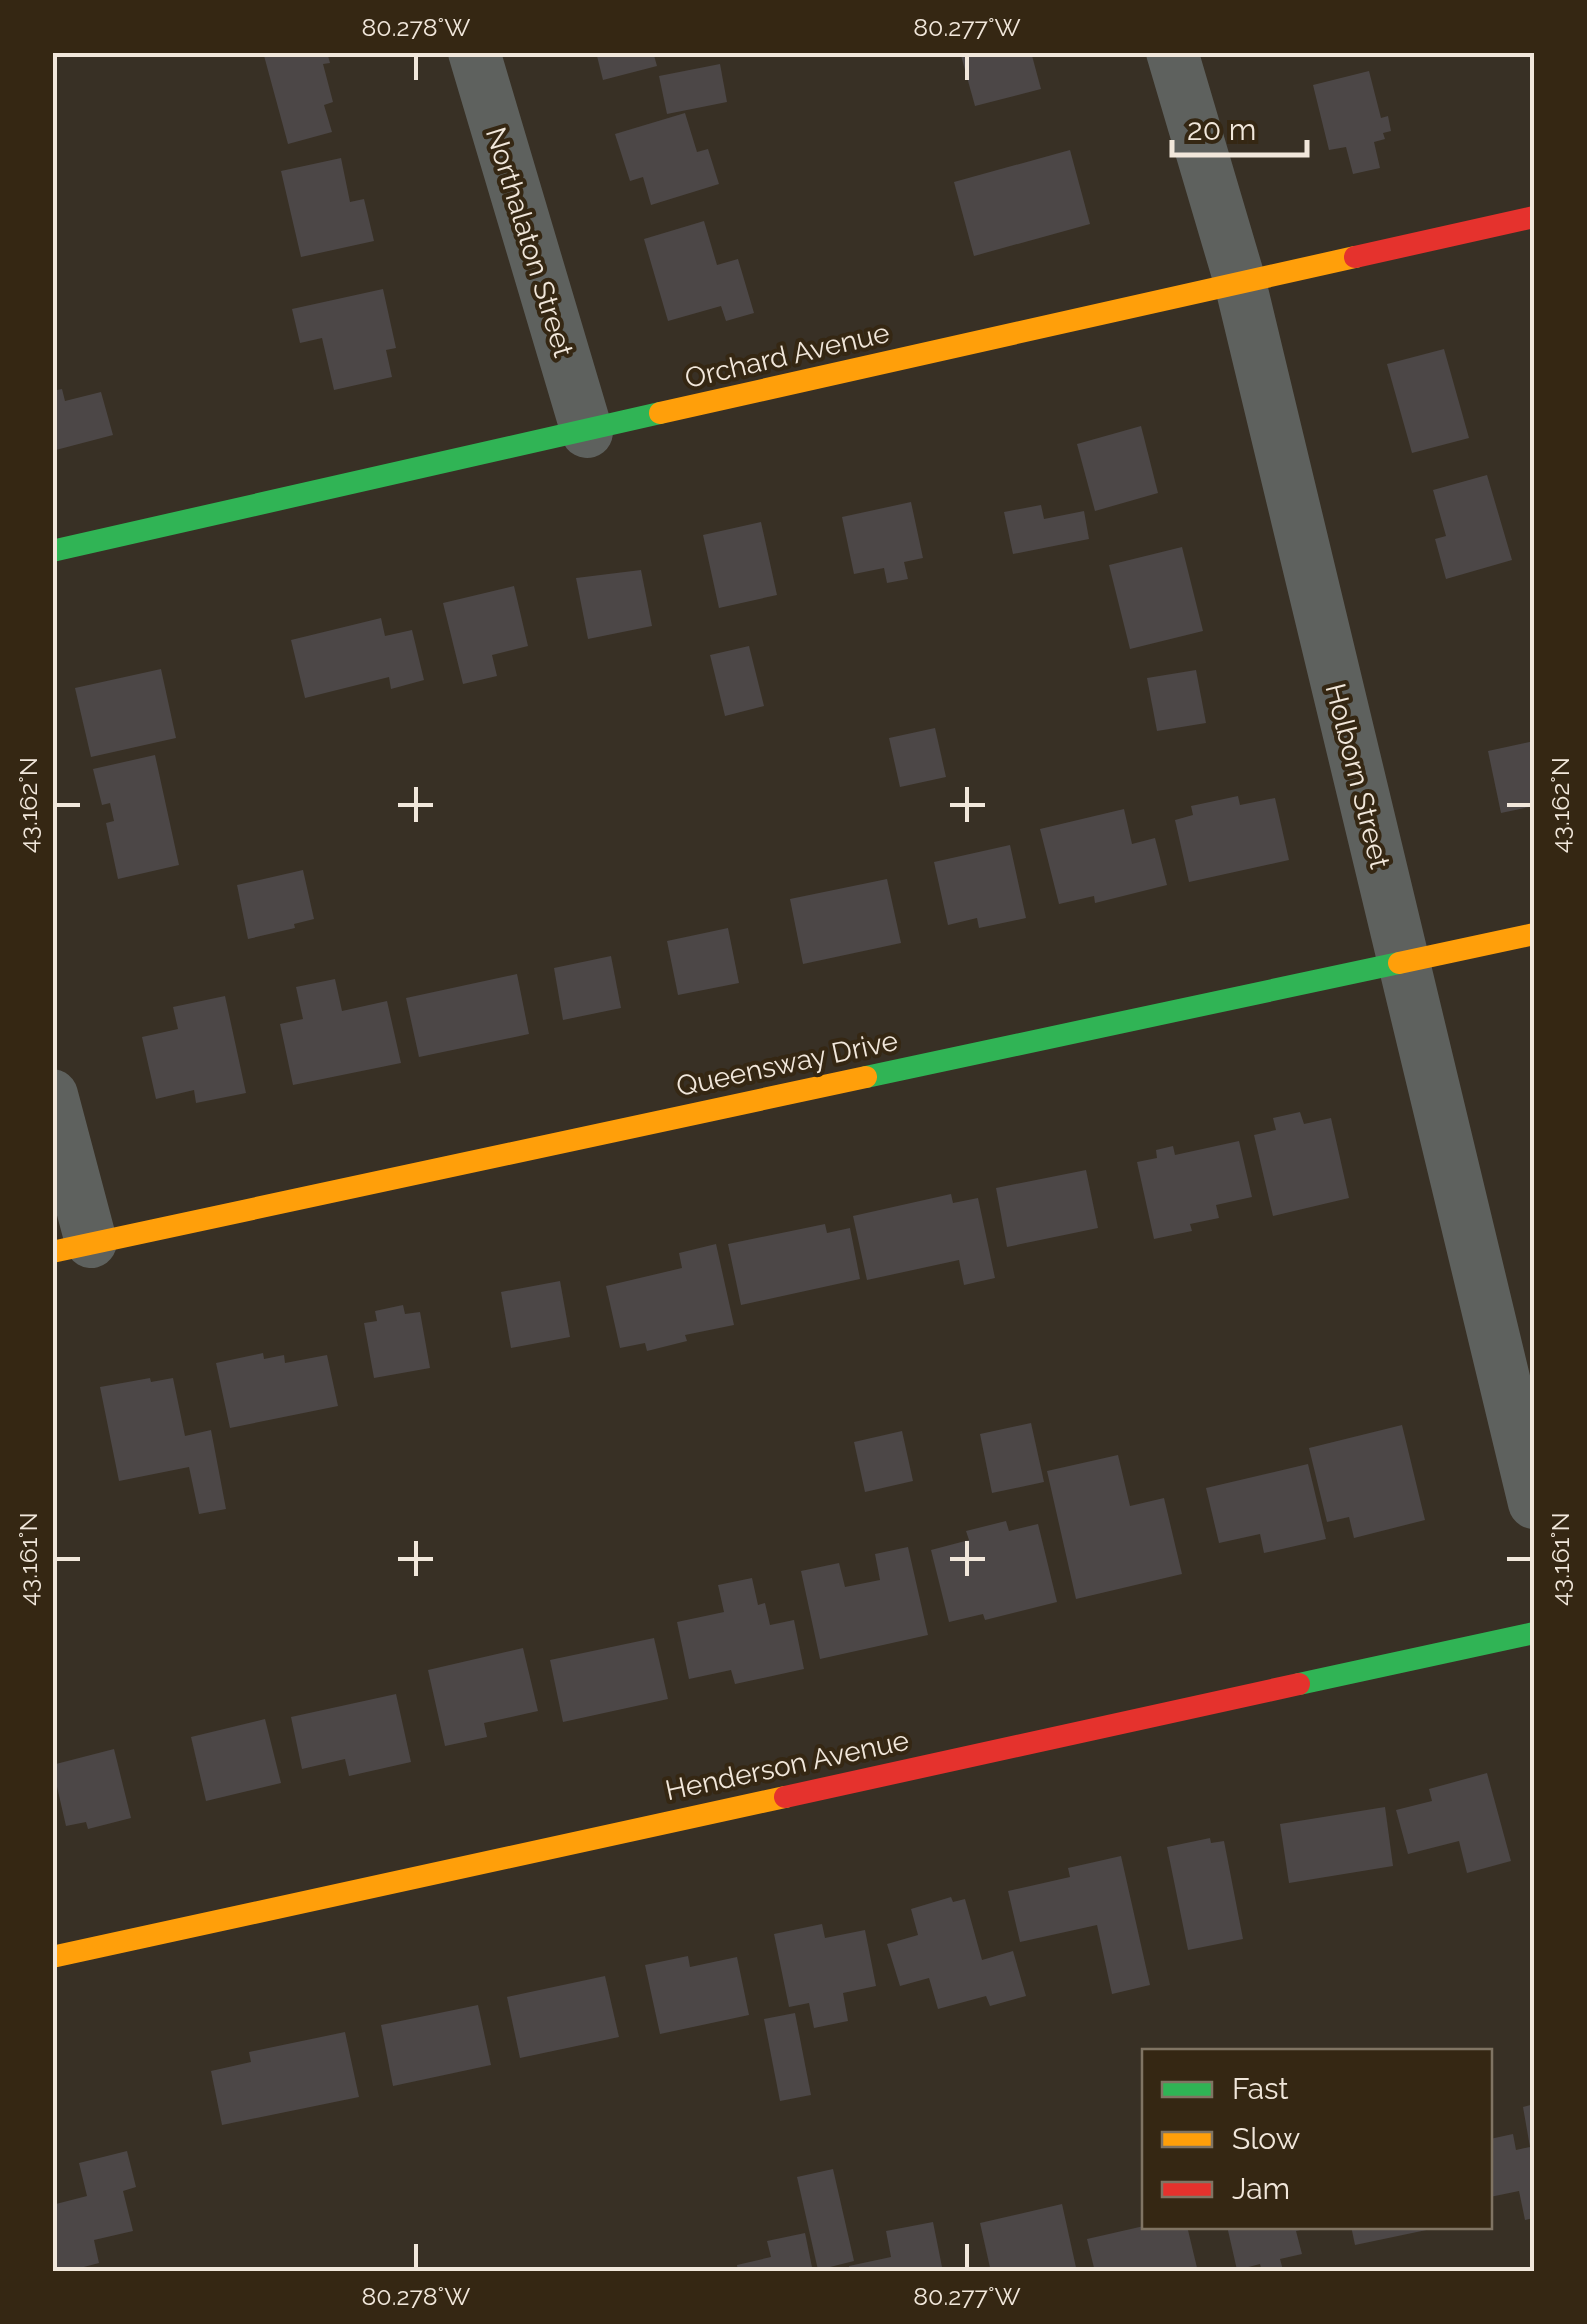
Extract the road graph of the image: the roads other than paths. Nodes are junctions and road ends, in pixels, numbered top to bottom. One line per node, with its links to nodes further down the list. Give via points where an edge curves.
1 (474, 52): 5 (street, Northalaton Street)
2 (1172, 52): 4 (street, Holborn Street)
3 (1534, 217): 4 (street, Orchard Avenue)
4 (1240, 282): 5 (street, Orchard Avenue); 8 (street, Holborn Street)
5 (587, 432): 6 (street, Orchard Avenue)
6 (52, 551)
7 (1534, 934): 8 (street, Queensway Drive)
8 (1403, 962): 10 (street, Queensway Drive); 11 (street, Holborn Street)
9 (52, 1095): 10 (street)
10 (72, 1247)
11 (1534, 1503)
12 (1534, 1633): 13 (street, Henderson Avenue)
13 (52, 1956)

